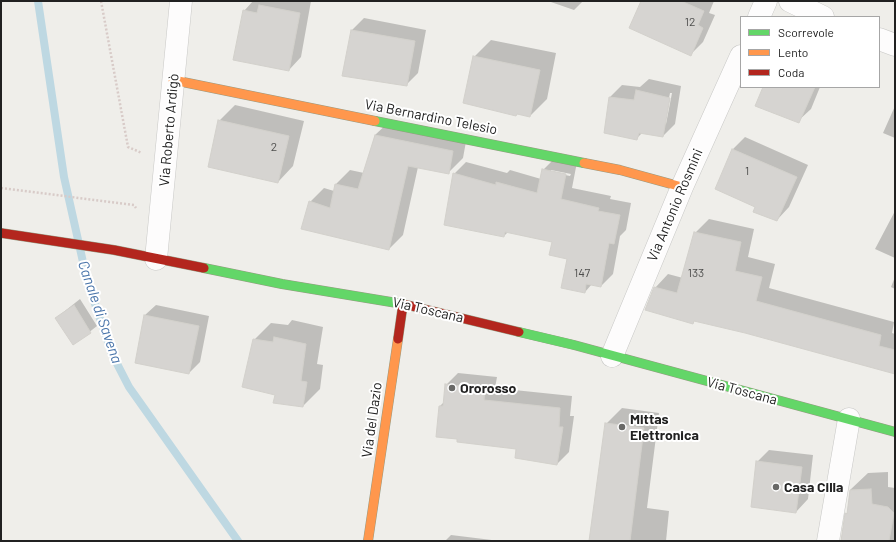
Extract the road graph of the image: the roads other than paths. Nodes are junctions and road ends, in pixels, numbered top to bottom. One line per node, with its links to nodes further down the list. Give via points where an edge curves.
1 (181, 1): 9 (street, Via Roberto Ardigò)
2 (766, 1): 4 (street)
3 (790, 1): 5 (street)
4 (759, 16)
5 (821, 16)
6 (880, 39): 7 (street)
7 (895, 45)
8 (740, 58): 10 (street, Via Antonio Rosmini)
9 (174, 80): 10 (main road, Via Bernardino Telesio, via 620,170); 12 (street, Via Roberto Ardigò)
10 (682, 187): 14 (street, Via Antonio Rosmini)
11 (1, 233): 12 (main road, Via Toscana)
12 (156, 259): 13 (main road, Via Toscana, via 282,284)
13 (403, 304): 14 (main road, Via Toscana); 17 (main road, Via del Dazio)
14 (612, 356): 15 (main road, Via Toscana)
15 (849, 419): 16 (main road, Via Toscana); 18 (street)
16 (895, 432)
17 (368, 541)
18 (828, 541)

